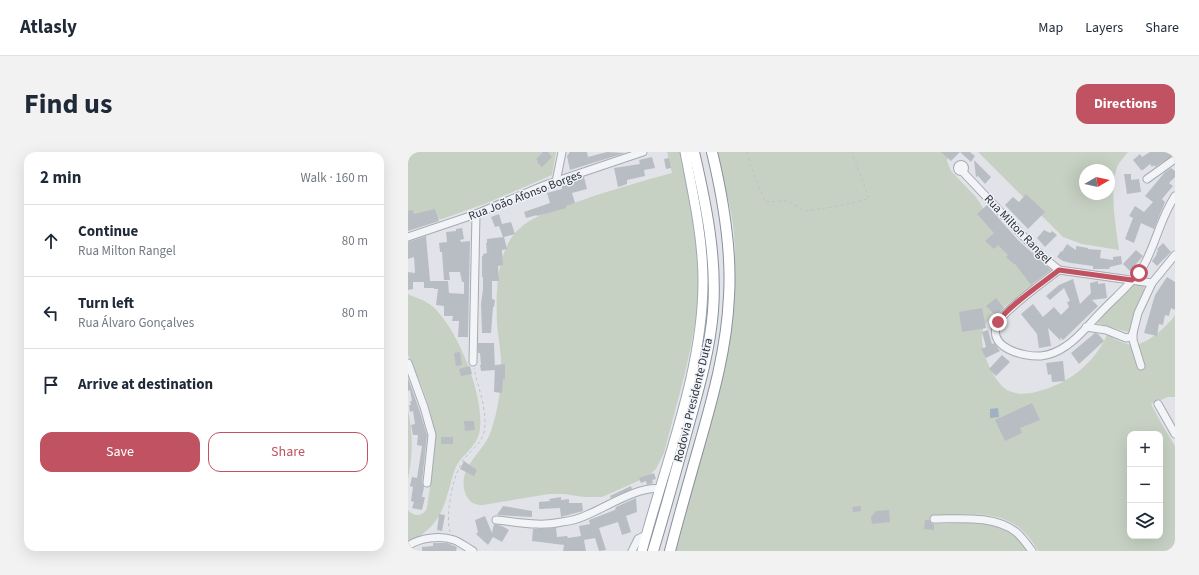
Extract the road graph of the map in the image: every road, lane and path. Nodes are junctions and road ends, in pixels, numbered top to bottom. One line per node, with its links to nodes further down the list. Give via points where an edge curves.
1 (562, 152): 11 (street)
2 (643, 152): 11 (street, Rua João Afonso Borges)
3 (685, 152): 27 (main road, via 700,236 702,303 694,364)
4 (694, 152): 36 (highway, Rodovia Presidente Dutra, via 712,251 713,311 706,359 697,396)
5 (712, 152): 37 (highway, Rodovia Presidente Dutra, via 724,210 728,250 727,328 719,373)
6 (747, 152): 7 (path, via 765,202 788,201 805,211 869,200)
7 (852, 152)
8 (1175, 160): 10 (street)
9 (962, 171): 16 (street, Rua Milton Rangel, via 1043,257)
10 (1147, 179)
11 (556, 182): 13 (street, Rua João Afonso Borges)
12 (1175, 196): 17 (street, via 1162,220 1144,266)
13 (476, 214): 14 (street, Rua João Afonso Borges); 21 (street)
14 (408, 238)
15 (1175, 255): 18 (street)
16 (1059, 270): 17 (street, Rua Milton Rangel); 19 (street, via 1003,316 996,326 998,340 1004,347 1015,352 1042,356 1066,346)
17 (1132, 280): 18 (street, Rua Milton Rangel); 19 (street)
18 (1152, 283): 20 (street, via 1142,303)
19 (1086, 327): 20 (street, via 1106,330 1126,338)
20 (1133, 333): 23 (street, via 1134,347)
21 (473, 362): 31 (path, via 483,406 484,426 481,441 459,467 453,487 448,509 448,524)
22 (408, 363): 26 (street, via 432,435)
23 (1141, 366)
24 (1158, 404): 25 (street)
25 (1175, 434)
26 (427, 482)
27 (660, 489): 29 (street, via 632,494 588,515 563,522 545,524); 30 (main road)
28 (934, 519): 38 (street, via 992,522 1017,533)
29 (496, 520)
30 (646, 535): 34 (street, via 638,539); 35 (main road)
31 (455, 540): 32 (street, via 430,538); 33 (street)
32 (408, 546)
33 (473, 551)
34 (632, 551)
35 (642, 551)
36 (653, 551)
37 (670, 551)
38 (1032, 551)

